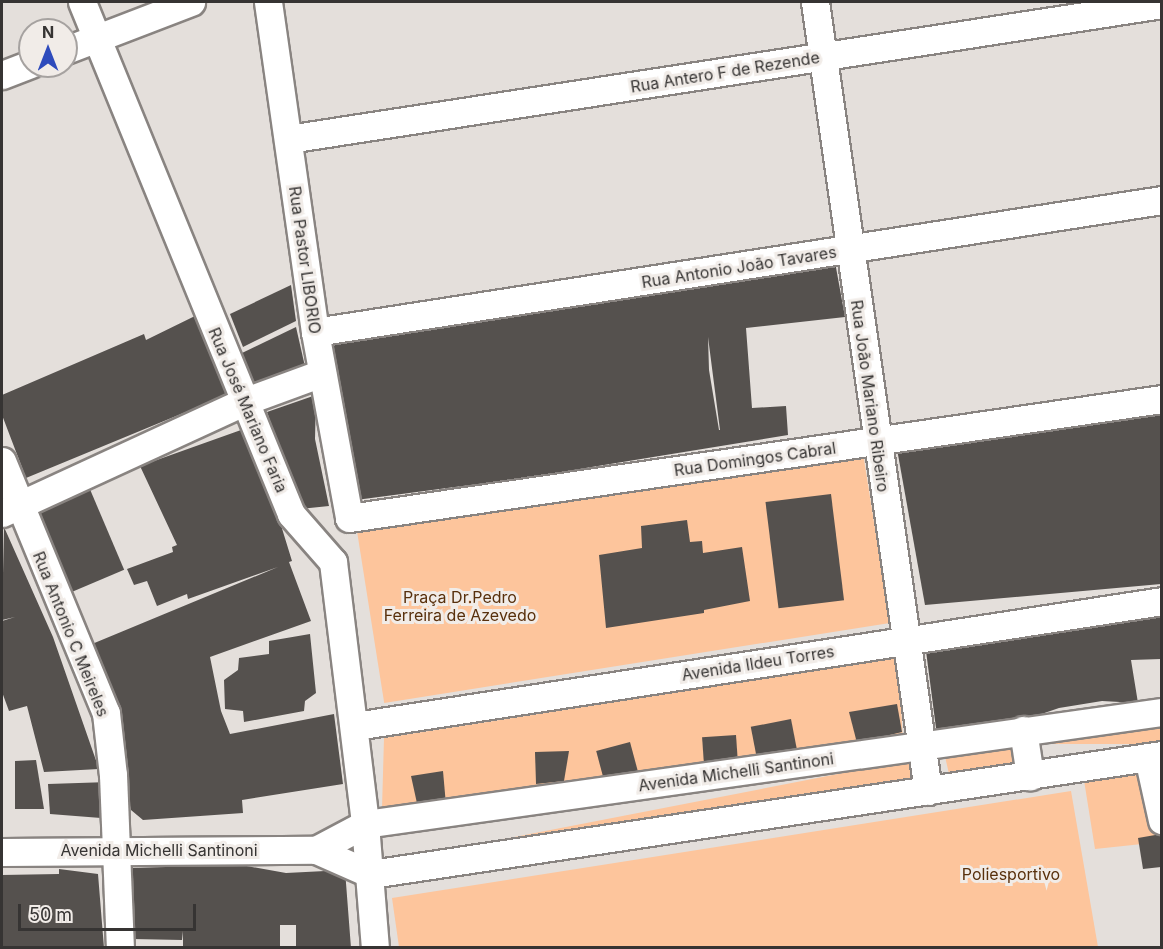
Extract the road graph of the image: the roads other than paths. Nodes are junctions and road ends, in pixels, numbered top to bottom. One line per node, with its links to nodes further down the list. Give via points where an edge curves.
1 (82, 2): 6 (street, Rua José Mariano Faria)
2 (191, 2): 6 (street)
3 (268, 2): 11 (street, Rua Pastor LIBORIO)
4 (815, 2): 8 (street, Rua João Mariano Ribeiro)
5 (1161, 4): 8 (street, Rua Antero F de Rezende)
6 (97, 38): 7 (street); 17 (street, Rua José Mariano Faria)
7 (78, 45)
8 (822, 57): 11 (street, Rua Antero F de Rezende); 13 (street, Rua João Mariano Ribeiro)
9 (18, 69): 10 (street)
10 (2, 75)
11 (288, 139): 14 (street, Rua Pastor LIBORIO)
12 (1161, 200): 13 (street, Rua Antonio João Tavares)
13 (849, 250): 14 (street, Rua Antonio João Tavares); 18 (street, Rua João Mariano Ribeiro)
14 (315, 332): 15 (street, Rua Pastor LIBORIO)
15 (322, 373): 17 (street); 21 (street, Rua Pastor LIBORIO)
16 (1161, 399): 18 (street, Rua Domingos Cabral)
17 (243, 402): 20 (street); 22 (street, Rua José Mariano Faria, via 291,514)
18 (877, 441): 21 (street, Rua Domingos Cabral); 24 (street, Rua João Mariano Ribeiro)
19 (2, 461): 20 (street, Rua Antonio C Meireles)
20 (11, 510): 34 (street, Rua Antonio C Meireles, via 106,713)
21 (349, 518): 22 (street)
22 (333, 562): 26 (street)
23 (1161, 601): 24 (street, Avenida Ildeu Torres)
24 (906, 640): 26 (street, Avenida Ildeu Torres); 28 (street, Rua João Mariano Ribeiro)
25 (1161, 712): 27 (street, Avenida Michelli Santinoni)
26 (354, 726): 33 (street)
27 (1023, 730): 28 (street, Avenida Michelli Santinoni); 30 (street)
28 (922, 746): 31 (street, Rua João Mariano Ribeiro); 33 (street, Avenida Michelli Santinoni)
29 (1155, 756): 30 (street); 32 (street)
30 (1030, 776): 31 (street)
31 (928, 791): 37 (street)
32 (1161, 820)
33 (365, 824): 35 (street, Avenida Michelli Santinoni); 37 (street)
34 (115, 848): 35 (street, Avenida Michelli Santinoni); 36 (street, Avenida Michelli Santinoni); 38 (street, Rua Antonio C Meireles)
35 (316, 850): 37 (street, Avenida Michelli Santinoni)
36 (2, 852)
37 (371, 874): 39 (street)
38 (120, 948)
39 (375, 948)

